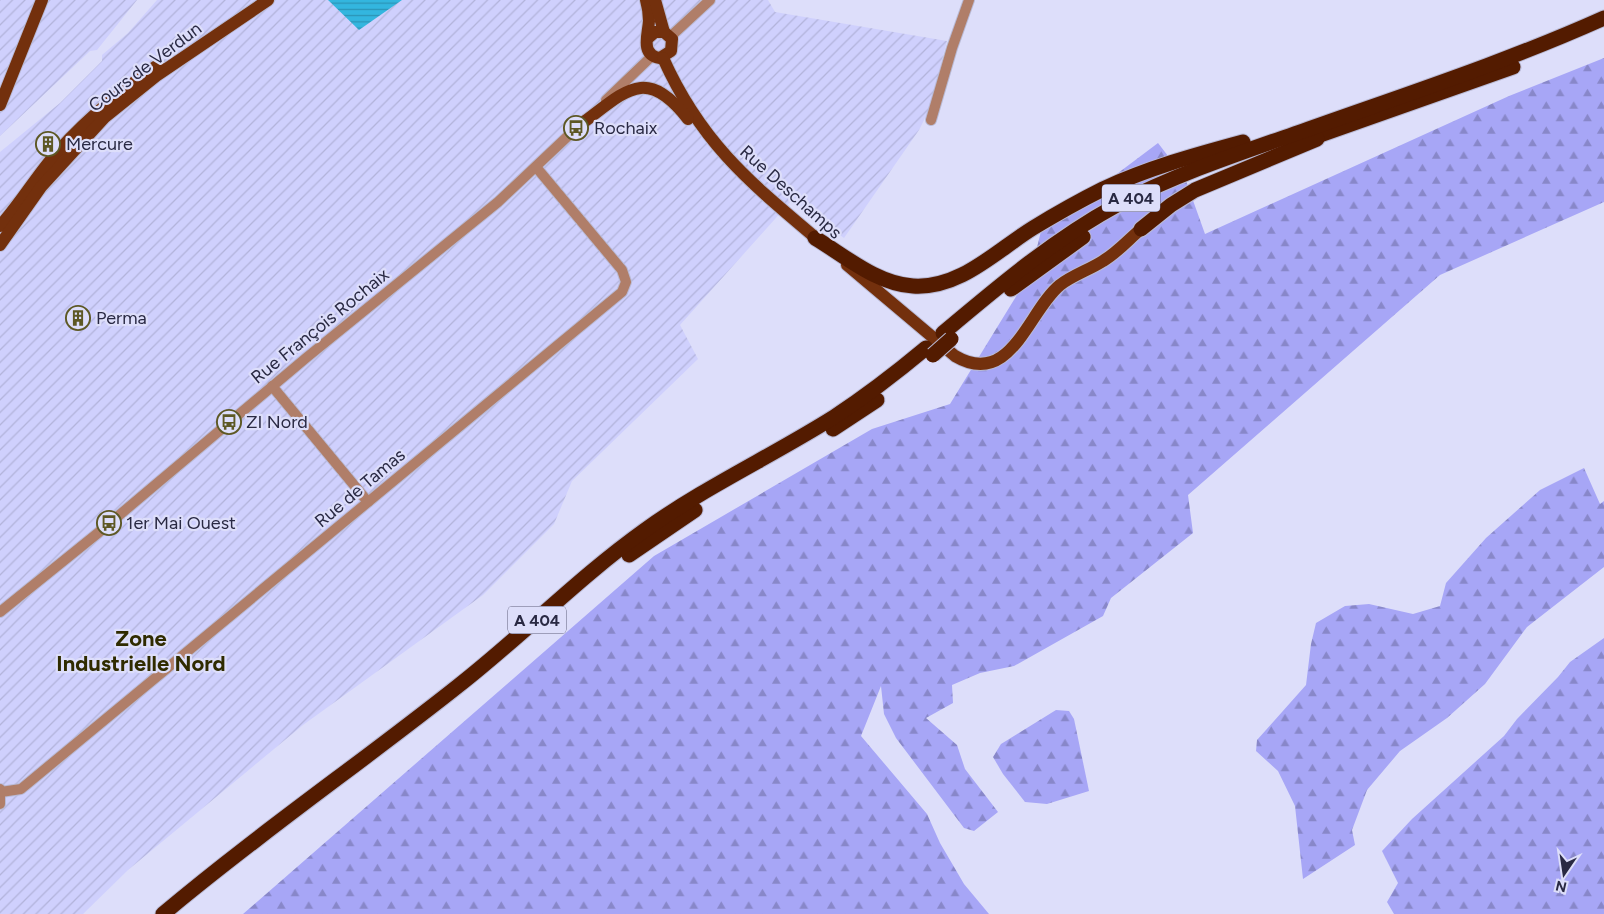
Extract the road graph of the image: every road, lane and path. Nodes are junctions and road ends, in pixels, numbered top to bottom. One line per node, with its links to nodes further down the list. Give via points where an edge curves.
1 (42, 0): 15 (main road)
2 (253, 0): 9 (main road, Cours de Verdun)
3 (268, 0): 13 (main road, Cours de Verdun)
4 (646, 0): 12 (main road)
5 (655, 0): 11 (main road)
6 (969, 0): 19 (street)
7 (707, 1): 11 (street, via 687,23)
8 (1604, 18): 20 (highway, A 404)
9 (225, 19): 13 (main road, via 199,41); 16 (main road, Cours de Verdun)
10 (1604, 29): 20 (highway, A 404, via 1474,82)
11 (667, 35): 12 (main road, via 655,32); 14 (main road, via 673,47 667,56)
12 (647, 39): 14 (main road, via 647,50)
13 (196, 48): 16 (main road, Cours de Verdun)
14 (658, 57): 21 (street, Rue François Rochaix); 23 (main road, Rue Deschamps, via 706,134)
15 (18, 58): 17 (main road); 18 (main road)
16 (160, 66): 24 (main road, Cours de Verdun, via 114,97 70,138); 27 (main road, Cours de Verdun, via 108,107 106,117 41,187)
17 (0, 84)
18 (0, 105)
19 (931, 120)
20 (1348, 120): 25 (highway, via 1195,190); 26 (highway, via 1204,153 1135,176 1067,208 965,274 937,284 913,286 890,281); 28 (highway, A 404, via 1208,165 1117,205 1046,249)
21 (580, 125): 22 (street, Rue François Rochaix); 23 (main road, via 626,91 642,87 658,90 673,100 707,144)
22 (536, 167): 29 (street, Rue François Rochaix, via 498,202); 30 (street, Rue de Tamas, via 622,270 626,282 622,292)
23 (759, 190): 26 (main road, Rue Deschamps)
24 (0, 226)
25 (1141, 229): 26 (main road, Rue Deschamps, via 1110,257 1058,286 1009,352 981,363 967,362 955,356)
26 (815, 238)
27 (0, 245)
28 (929, 351): 34 (highway, A 404, via 835,416 670,513 623,547 462,683 255,839); 35 (highway, A 404, via 854,416 698,508 633,552 464,695 260,848)
29 (272, 386): 30 (street); 31 (street, Rue François Rochaix)
30 (368, 502): 32 (street, Rue de Tamas, via 21,789)
31 (0, 612)
32 (1, 790): 33 (street, Rue de Tamas)
33 (0, 804)
34 (163, 914)
35 (178, 914)

